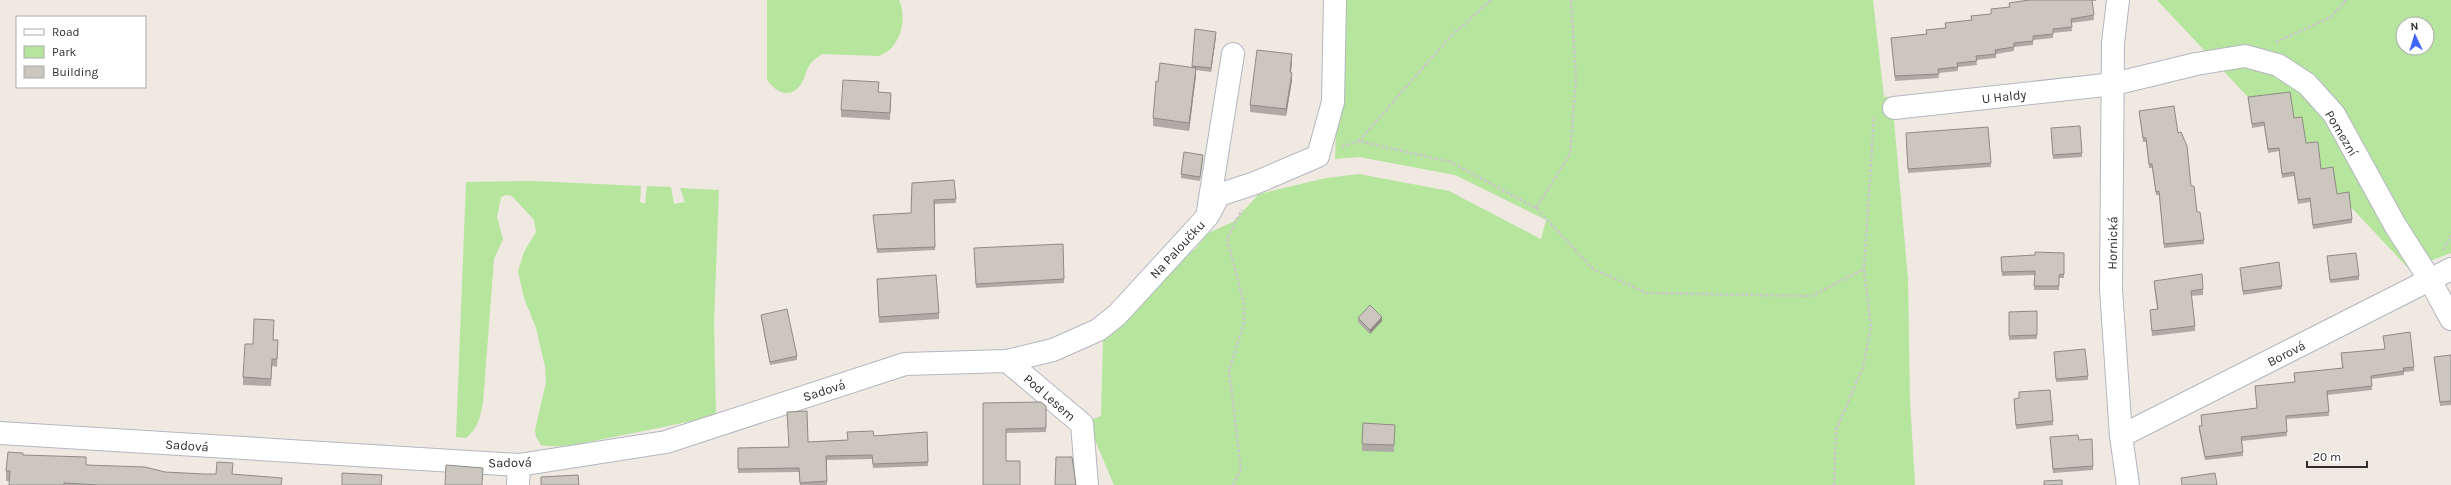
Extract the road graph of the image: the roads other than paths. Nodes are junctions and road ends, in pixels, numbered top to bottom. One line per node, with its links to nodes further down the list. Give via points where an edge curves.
1 (1335, 0): 6 (street, via 1333,102 1318,156 1255,183 1219,195)
2 (2118, 0): 4 (street, Hornická, via 2113,43)
3 (1233, 54): 6 (street, Na Paloučku)
4 (2114, 84): 5 (street, U Haldy); 8 (street, Pomezní, via 2196,64 2245,56 2278,65 2307,84 2334,114 2395,226); 12 (street, Hornická, via 2111,289)
5 (1894, 108)
6 (1207, 217): 10 (street, Na Paloučku, via 1117,315 1098,330 1053,350)
7 (2451, 269): 8 (street, Borová)
8 (2430, 280): 9 (street, Pomezní); 12 (street, Borová)
9 (2451, 319)
10 (1008, 360): 13 (street, Sadová, via 905,364 666,442); 14 (street, Pod Lesem, via 1082,424)
11 (0, 433): 13 (street, Sadová)
12 (2121, 436): 15 (street, Hornická)
13 (519, 475)
14 (1087, 485)
15 (2128, 485)

